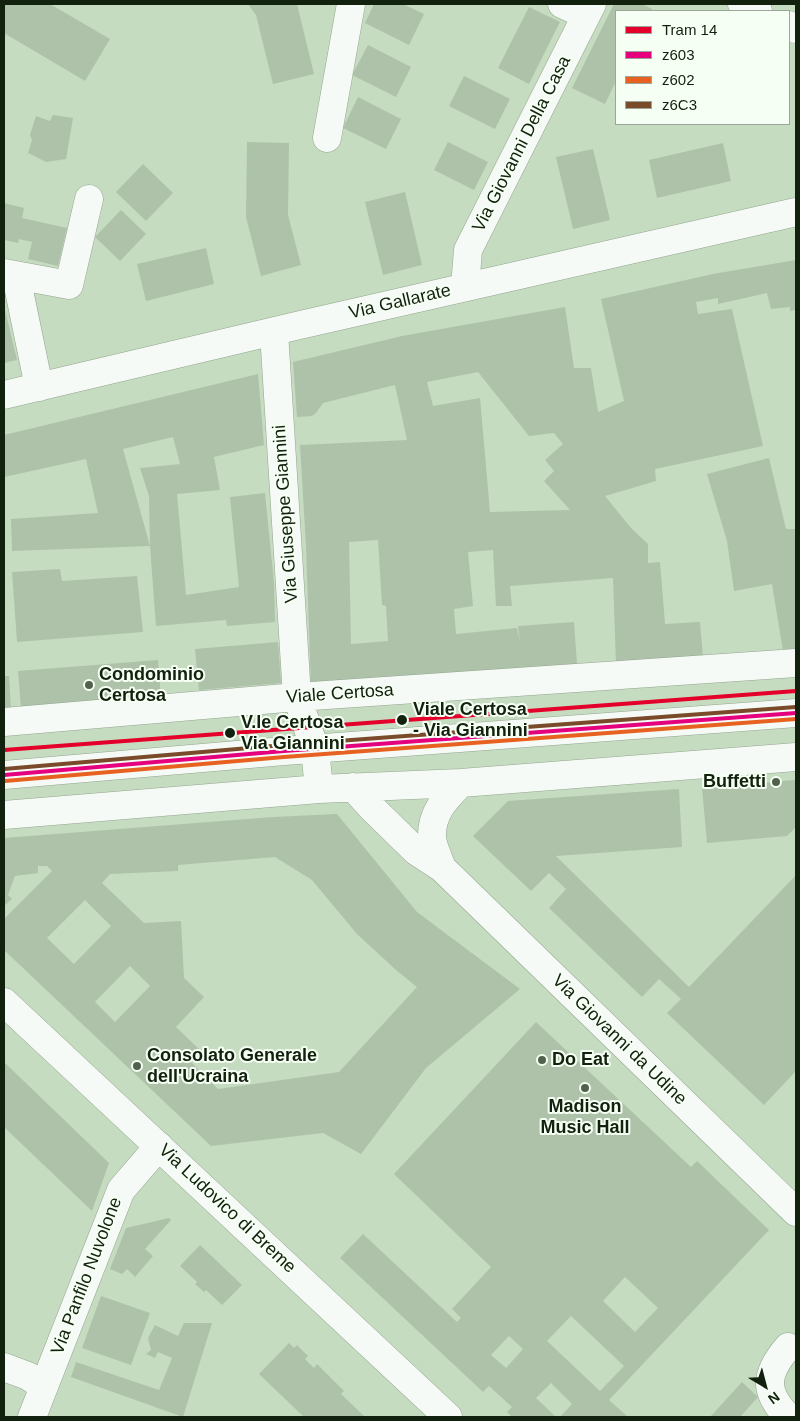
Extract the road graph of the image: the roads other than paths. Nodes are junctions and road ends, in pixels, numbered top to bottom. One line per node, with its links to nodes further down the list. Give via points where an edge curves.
1 (352, 4): 5 (street)
2 (742, 4): 4 (street)
3 (580, 8): 9 (street, Via Giovanni Della Casa, via 468,250)
4 (756, 10)
5 (327, 138)
6 (89, 199): 8 (street, via 69,285)
7 (796, 212): 9 (street, Via Gallarate)
8 (10, 275): 11 (street)
9 (465, 287): 10 (street, Via Gallarate)
10 (274, 332): 11 (street, Via Gallarate); 14 (street, Via Giuseppe Giannini)
11 (39, 387): 12 (street, Via Gallarate)
12 (4, 395)
13 (796, 663): 14 (street, Viale Certosa)
14 (297, 696): 16 (street, Viale Certosa); 17 (street, Via Giuseppe Giannini)
15 (796, 713): 17 (street)
16 (4, 722)
17 (314, 749): 19 (street); 22 (street, Via Giuseppe Giannini)
18 (796, 757): 20 (street)
19 (4, 775)
20 (461, 783): 21 (street); 24 (street, Via Giovanni da Udine, via 442,803 434,822 432,839)
21 (354, 787): 22 (street); 24 (street, Via Giovanni da Udine, via 416,851)
22 (319, 789): 23 (street)
23 (4, 815)
24 (442, 868): 27 (street, Via Giovanni da Udine)
25 (6, 1010): 26 (street, Via Ludovico di Breme)
26 (159, 1146): 30 (street, Via Panfilo Nuvolone, via 121,1190); 32 (street, Via Ludovico di Breme)
27 (796, 1212)
28 (788, 1347): 33 (street, via 772,1371 769,1386 772,1398)
29 (4, 1367): 30 (street, via 28,1376)
30 (44, 1387): 31 (street, Via Panfilo Nuvolone)
31 (32, 1417)
32 (448, 1417)
33 (788, 1417)

